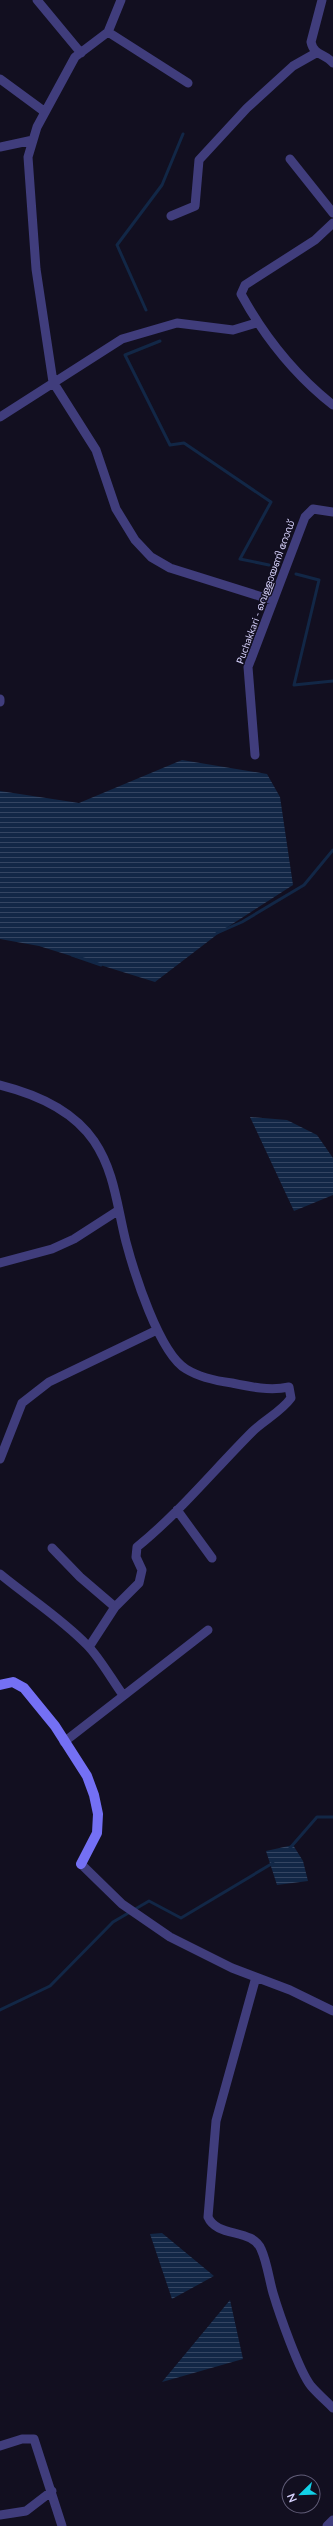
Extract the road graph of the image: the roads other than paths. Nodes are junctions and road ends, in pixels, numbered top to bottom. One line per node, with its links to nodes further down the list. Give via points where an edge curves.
1 (37, 0): 5 (street)
2 (121, 0): 4 (street)
3 (322, 0): 6 (street, via 311,42)
4 (108, 32): 5 (street); 9 (street)
5 (81, 53): 10 (street, via 75,57)
6 (316, 53): 7 (street); 15 (street, via 292,66 247,108 199,160 196,206)
7 (333, 63)
8 (0, 79): 10 (street)
9 (188, 83)
10 (45, 112): 11 (street)
11 (33, 140): 12 (street); 18 (street, via 28,157 36,269)
12 (0, 147)
13 (290, 159): 14 (street)
14 (333, 213)
15 (171, 216)
16 (333, 223): 17 (street, via 315,240 242,289 241,294)
17 (256, 323): 18 (street, via 233,330 177,323 122,339); 19 (street, via 310,385)
18 (53, 382): 20 (street); 22 (street, via 96,450 116,509 135,540 151,557 170,568)
19 (333, 404)
20 (0, 417)
21 (333, 512): 22 (street, Puchakkari - വെള്ളായണി റോഡ്, via 313,509 305,517)
22 (272, 600): 25 (street, Puchakkari - വെള്ളായണി റോഡ്, via 248,667)
23 (0, 699): 24 (street)
24 (0, 702)
25 (255, 755)
26 (0, 1085): 27 (street, via 24,1091 76,1120 94,1140 105,1160 114,1183)
27 (119, 1210): 28 (street, via 74,1239 52,1249); 29 (street, via 126,1242)
28 (0, 1263)
29 (157, 1330): 30 (street, via 49,1382 36,1391 22,1403); 31 (street, via 171,1354 185,1369 216,1380 259,1388 289,1387 291,1398 285,1406 254,1430)
30 (0, 1459)
31 (177, 1510): 33 (street); 35 (street, via 137,1546 135,1551 142,1570 141,1577)
32 (52, 1548): 35 (street, via 84,1581)
33 (212, 1558)
34 (0, 1574): 37 (street, via 59,1618)
35 (115, 1607): 37 (street)
36 (208, 1630): 39 (street)
37 (89, 1647): 39 (street)
38 (0, 1685): 40 (street, via 13,1682 24,1688 56,1726)
39 (123, 1695): 40 (street)
40 (64, 1742): 41 (street, via 86,1776 98,1814 97,1833)
41 (81, 1864): 42 (street, via 125,1906 170,1937)
42 (256, 1977): 43 (street); 44 (street, via 216,2121 208,2217 210,2222 220,2229 252,2239 261,2248 273,2294 304,2373 311,2386)
43 (333, 2011)
44 (333, 2408)
45 (0, 2446): 46 (street, via 22,2439 34,2439)
46 (52, 2491): 47 (street, via 26,2511); 49 (street)
47 (0, 2515)
48 (333, 2520): 50 (street)
49 (62, 2526)
50 (327, 2526)

